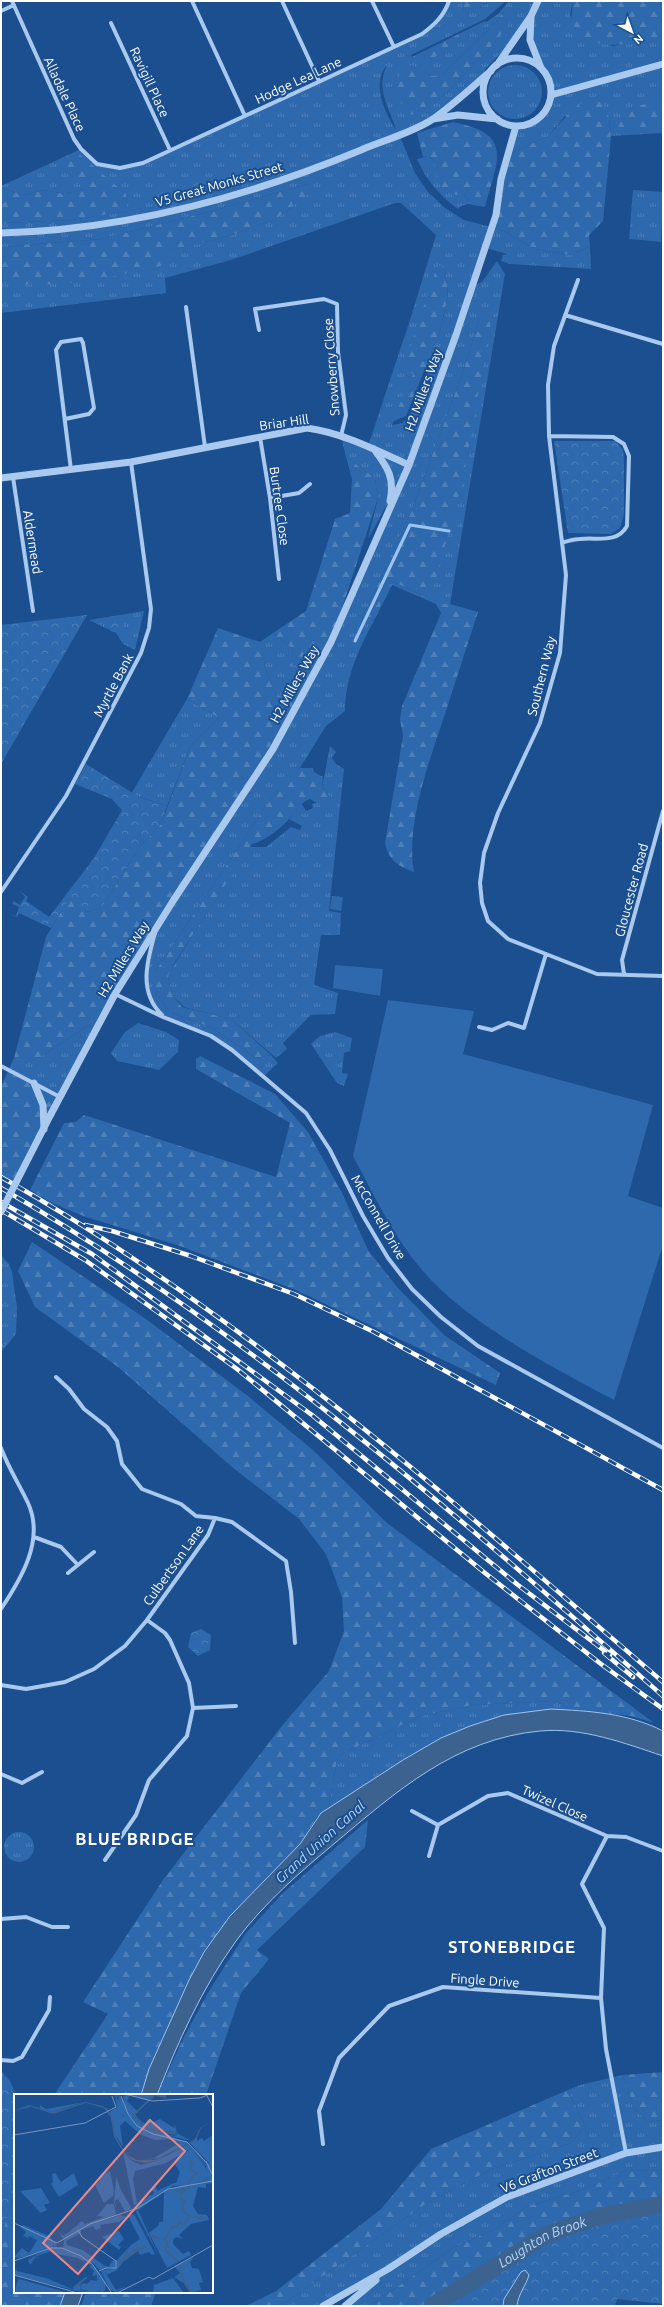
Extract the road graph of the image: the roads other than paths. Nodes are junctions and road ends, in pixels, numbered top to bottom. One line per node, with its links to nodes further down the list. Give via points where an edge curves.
1 (192, 1): 16 (street)
2 (282, 1): 14 (street)
3 (372, 1): 10 (street)
4 (449, 1): 10 (street, Hodge Lea Lane, via 435,24 422,34)
5 (538, 1): 8 (street)
6 (13, 3): 7 (street); 21 (street, Alladale Place, via 74,140 98,164 120,168)
7 (1, 11)
8 (531, 16): 12 (street, via 530,40); 13 (street)
9 (111, 23): 20 (street, Ravigill Place)
10 (394, 47): 14 (street, Hodge Lea Lane)
11 (663, 64): 15 (street)
12 (541, 68): 13 (street, via 529,61 515,59); 15 (street, via 550,82)
13 (494, 69): 17 (street, V5 Great Monks Street); 18 (street, via 484,85 484,100 491,114)
14 (319, 81): 16 (street, Hodge Lea Lane)
15 (551, 95): 19 (street, via 541,117 530,124)
16 (245, 116): 20 (street, Hodge Lea Lane)
17 (433, 119): 18 (street, V5 Great Monks Street, via 458,114); 22 (street, V5 Great Monks Street, via 272,183 181,208 78,227)
18 (497, 119): 19 (street)
19 (516, 126): 35 (street, H2 Millers Way, via 500,178 496,215 456,335)
20 (170, 150): 21 (street, Hodge Lea Lane)
21 (143, 163)
22 (1, 233)
23 (578, 280): 25 (street, Southern Way)
24 (186, 307): 32 (street)
25 (565, 315): 27 (street); 30 (street, Southern Way, via 554,346 548,385)
26 (259, 330): 29 (street, Snowberry Close, via 255,309 324,299 337,304 338,352 346,416)
27 (663, 344)
28 (65, 420): 28 (street, via 56,350 61,342 81,339 84,343 94,408 89,414); 36 (street)
29 (341, 436): 31 (street, Briar Hill, via 307,428); 33 (street, Briar Hill)
30 (549, 436): 42 (street, Southern Way); 42 (street, via 613,437 624,444 629,456 627,526 624,531 611,538 579,538)
31 (260, 437): 32 (street, Briar Hill); 40 (street, Burtree Close)
32 (204, 447): 34 (street, Briar Hill)
33 (374, 449): 35 (street, Briar Hill); 41 (street, via 389,470 393,487)
34 (131, 462): 36 (street, Briar Hill); 46 (street, Myrtle Bank, via 151,609 149,628 141,653 66,796)
35 (408, 465): 41 (street, H2 Millers Way)
36 (71, 470): 37 (street, Briar Hill)
37 (13, 477): 38 (street, Briar Hill); 44 (street, Aldermead)
38 (1, 478)
39 (310, 484): 40 (street, via 299,493)
40 (270, 498): 43 (street, Burtree Close)
41 (386, 519): 47 (street, H2 Millers Way, via 331,642 273,749)
42 (564, 542): 48 (street, Southern Way, via 566,575 560,653 540,722 498,813 484,853 480,883 482,903 488,921 508,939)
43 (279, 579)
44 (34, 611)
45 (663, 812): 49 (street, Gloucester Road, via 622,960)
46 (1, 892)
47 (158, 925): 51 (street, H2 Millers Way); 52 (street, via 147,965 146,988 154,1008)
48 (546, 954): 49 (street, Southern Way, via 597,974); 53 (street, via 524,1028 508,1024 492,1030)
49 (624, 974): 50 (street, Southern Way)
50 (663, 976)
51 (115, 994): 52 (street, McConnell Drive); 56 (street, H2 Millers Way)
52 (166, 1019): 61 (street, McConnell Drive, via 211,1036 232,1050 306,1113 330,1150 363,1216 388,1258 412,1289 441,1317 478,1346)
53 (479, 1027)
54 (1, 1066): 55 (street)
55 (34, 1082): 56 (street); 57 (street, via 43,1105)
56 (60, 1097): 57 (street, H2 Millers Way, bridge)
57 (44, 1129): 58 (street, H2 Millers Way, bridge)
58 (1, 1212)
59 (56, 1377): 62 (street, via 84,1409 107,1427 117,1441 122,1464 142,1489 181,1504 196,1516)
60 (1, 1448): 63 (street, via 28,1504)
61 (663, 1448)
62 (215, 1518): 68 (street, Culbertson Lane, via 208,1535); 69 (street, Culbertson Lane, via 232,1522 286,1561 292,1592)
63 (34, 1537): 65 (street, via 61,1547); 67 (street, via 28,1562 16,1587)
64 (94, 1552): 65 (street)
65 (77, 1564): 66 (street)
66 (68, 1573)
67 (1, 1609)
68 (147, 1620): 70 (street, Culbertson Lane, via 125,1646 94,1669 65,1682 26,1689); 72 (street, via 165,1633 170,1640 189,1683)
69 (295, 1643)
70 (1, 1685)
71 (236, 1706): 72 (street)
72 (193, 1708): 80 (street, via 187,1736 149,1780 136,1815)
73 (42, 1772): 74 (street, via 22,1783)
74 (1, 1774)
75 (412, 1811): 76 (street)
76 (438, 1825): 77 (street, Twizel Close, via 488,1796 508,1793); 79 (street)
77 (607, 1836): 78 (street, via 626,1837); 84 (street, via 582,1884 604,1928)
78 (663, 1851)
79 (429, 1856)
80 (104, 1860)
81 (1, 1919): 82 (street, via 26,1917 52,1927)
82 (68, 1927)
83 (50, 1998): 85 (street, via 49,2010 22,2057 13,2061)
84 (601, 1998): 86 (street, Fingle Drive, via 443,1987 389,2006 339,2058 319,2111); 88 (street, via 606,2052)
85 (1, 2060)
86 (323, 2144)
87 (663, 2147): 88 (street, V6 Grafton Street)
88 (626, 2154): 89 (street, V6 Grafton Street, via 507,2197 441,2234)
89 (388, 2269): 90 (street, V6 Grafton Street); 91 (street, V6 Grafton Street)
90 (323, 2306)
91 (345, 2306)

